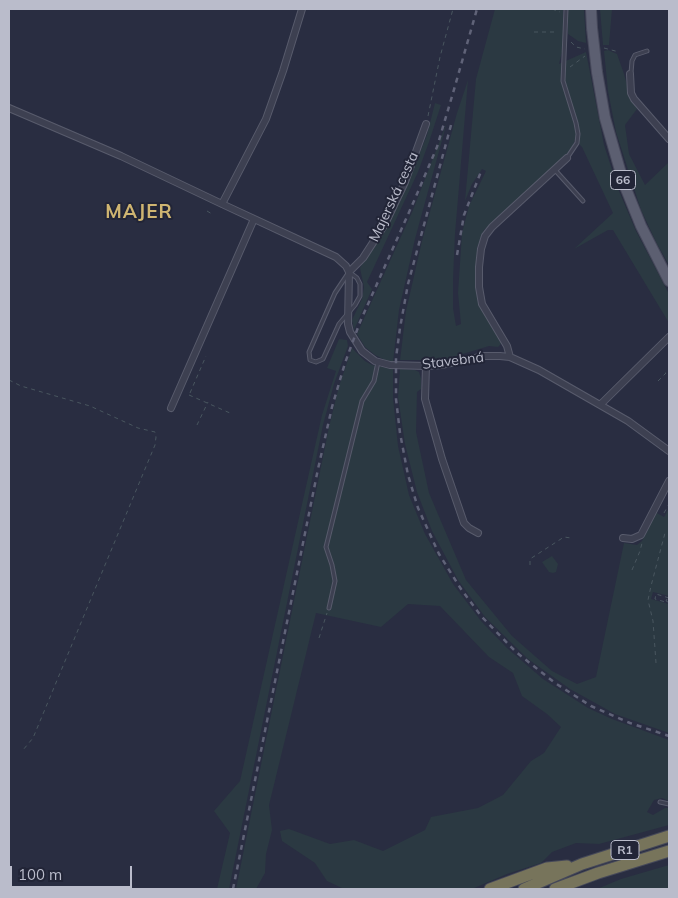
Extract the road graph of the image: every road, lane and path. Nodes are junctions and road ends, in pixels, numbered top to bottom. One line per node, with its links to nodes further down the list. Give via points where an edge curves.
1 (302, 9): 19 (street, via 266,119)
2 (453, 9): 14 (path)
3 (552, 9): 6 (path)
4 (566, 9): 6 (lane)
5 (591, 9): 24 (main road, 66, bridge, via 605,118 640,226)
6 (566, 15): 8 (lane)
7 (534, 32): 8 (path)
8 (566, 32): 11 (lane)
9 (647, 51): 12 (lane, via 635,55)
10 (590, 52): 11 (path)
11 (562, 72): 16 (lane, via 578,134 577,143)
12 (630, 74): 15 (street, via 634,99)
13 (9, 108): 19 (street)
14 (426, 124): 23 (street, Majerská cesta, via 405,182 385,224 363,258)
15 (669, 139)
16 (567, 158): 17 (street)
17 (555, 169): 18 (lane); 28 (street, via 492,227 481,249 479,281 482,304)
18 (583, 201)
19 (222, 204): 22 (street)
20 (207, 211): 21 (path)
21 (211, 216)
22 (254, 219): 23 (street, via 336,257); 36 (street)
23 (348, 272): 25 (street); 25 (lane, via 360,284 360,296); 25 (lane, via 331,301 309,352 310,360 323,359 339,324)
24 (669, 281)
25 (348, 313): 29 (street, via 353,339 369,358)
26 (669, 337): 35 (street)
27 (206, 356): 34 (path, via 189,394)
28 (510, 357): 30 (street, Stavebná, via 485,356); 35 (street, Stavebná)
29 (378, 362): 30 (street, Stavebná); 53 (lane, via 374,381 362,401 326,547 335,581)
30 (426, 366): 43 (street, via 425,399 442,460 464,522)
31 (665, 372): 33 (path)
32 (9, 380): 56 (path, via 90,406 138,428 156,432 155,444 33,738)
33 (658, 381)
34 (208, 402): 37 (path); 38 (path)
35 (600, 406): 39 (street, Stavebná, via 647,434)
36 (171, 408)
37 (230, 413)
38 (197, 425)
39 (669, 452)
40 (669, 481): 45 (street)
41 (669, 504): 42 (path)
42 (664, 514)
43 (478, 533)
44 (665, 533): 50 (path)
45 (641, 535): 47 (street, via 632,539); 49 (path, via 640,551)
46 (571, 538): 48 (path, via 564,537 530,559)
47 (622, 538)
48 (530, 565)
49 (632, 570)
50 (649, 598): 51 (path); 55 (path)
51 (655, 599): 52 (path); 52 (path, via 656,594)
52 (669, 600)
53 (329, 608): 54 (path)
54 (319, 638)
55 (656, 663)
56 (23, 750)
57 (660, 802): 58 (lane)
58 (669, 804)
59 (669, 836): 61 (highway, R1)
60 (669, 852): 62 (highway, R1)
61 (582, 864): 63 (highway, via 547,868); 64 (highway, R1)
62 (598, 873): 65 (highway, R1); 66 (highway)
63 (490, 889)
64 (524, 889)
65 (555, 889)
66 (575, 889)

